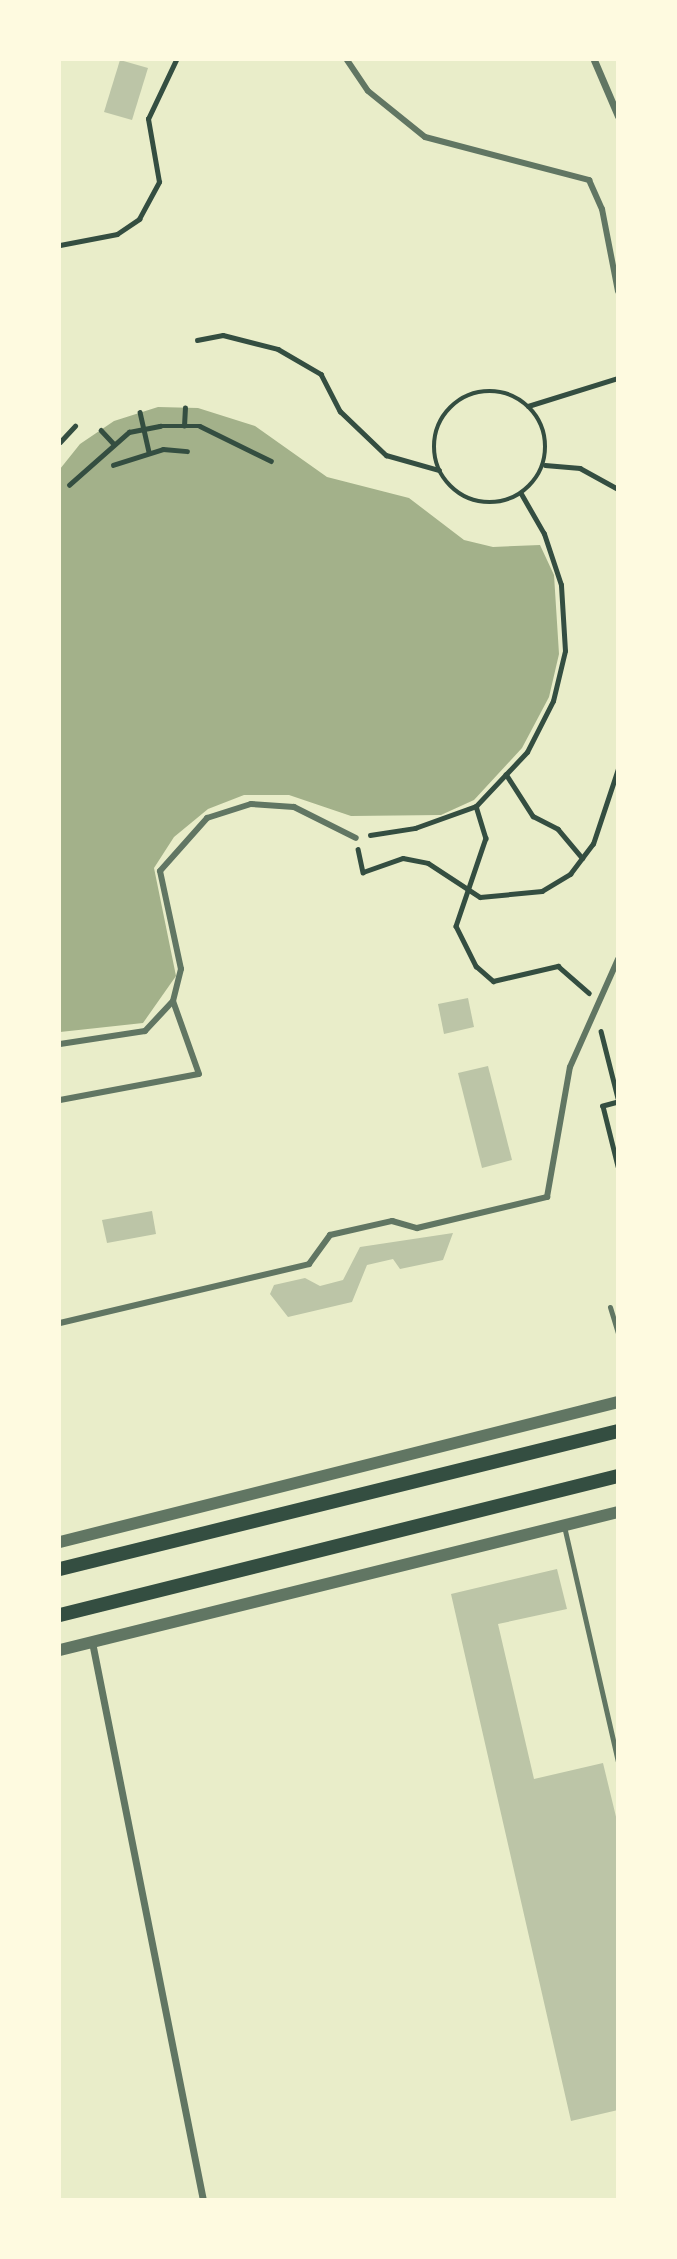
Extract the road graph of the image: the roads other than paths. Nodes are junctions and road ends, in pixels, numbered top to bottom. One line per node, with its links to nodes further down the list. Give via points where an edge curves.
1 (347, 60): 4 (street, via 368,91 425,137 589,180 602,209)
2 (594, 60): 3 (street)
3 (618, 117)
4 (618, 290)
5 (356, 838): 7 (street, via 294,807 251,804 207,818 160,871 181,969)
6 (618, 959): 11 (street, via 594,1000 570,1067 547,1197 417,1228 392,1221 330,1235 309,1264 70,1316)
7 (173, 1002): 8 (street, via 145,1031); 9 (street, via 199,1074)
8 (60, 1044)
9 (60, 1100)
10 (610, 1307): 12 (lane)
11 (60, 1323)
12 (618, 1334)
13 (618, 1402): 18 (street)
14 (618, 1431): 19 (main road)
15 (618, 1476): 20 (main road)
16 (618, 1513): 17 (street)
17 (564, 1526): 21 (street); 23 (lane)
18 (60, 1542)
19 (60, 1569)
20 (60, 1615)
21 (92, 1642): 22 (street); 24 (street)
22 (60, 1650)
23 (618, 1761)
24 (203, 2200)

